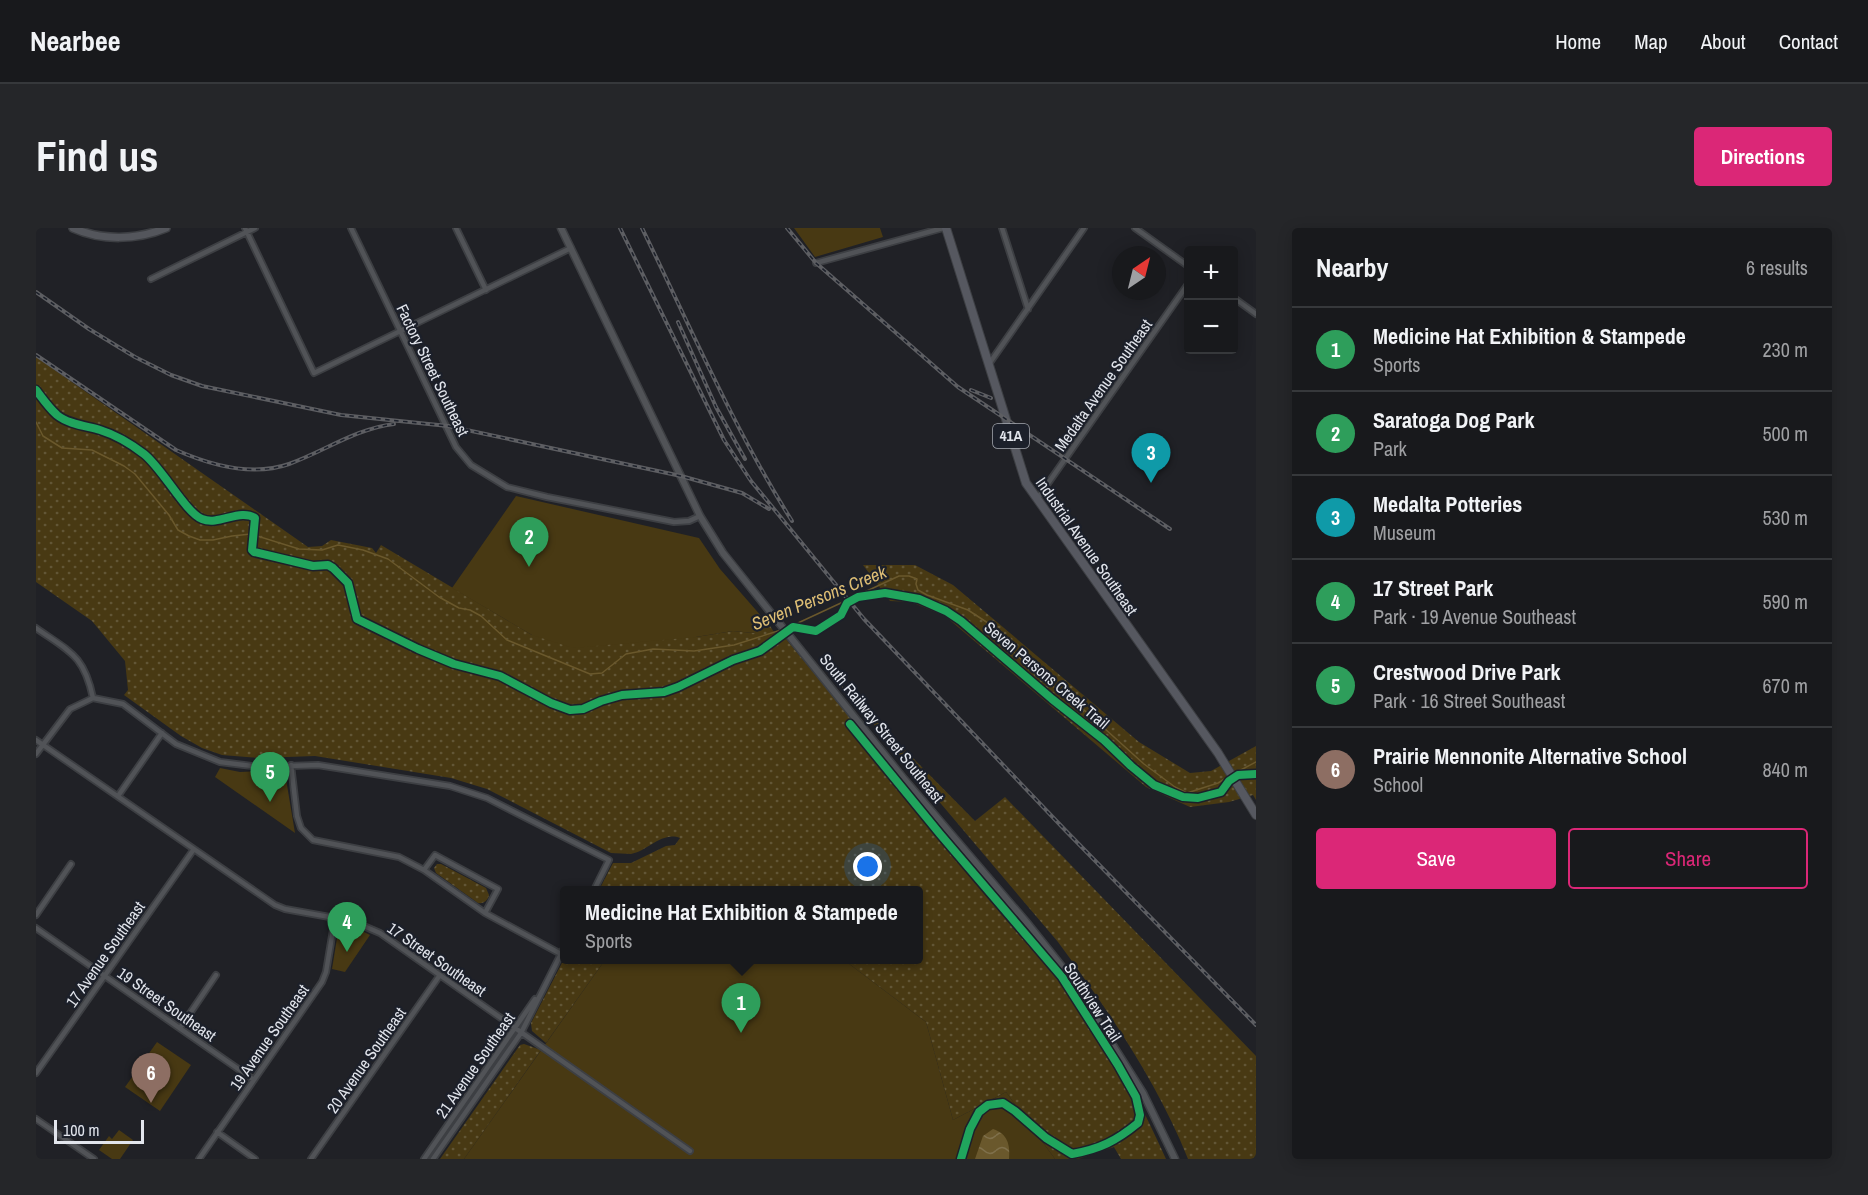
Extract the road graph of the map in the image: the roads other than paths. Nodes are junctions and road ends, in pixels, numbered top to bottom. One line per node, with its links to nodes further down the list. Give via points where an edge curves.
1 (73, 228): 2 (main road, via 105,237 130,237)
2 (166, 228)
3 (255, 228): 11 (street)
4 (351, 228): 21 (street, Factory Street Southeast)
5 (456, 228): 16 (street)
6 (561, 228): 12 (street, South Railway Street Southeast)
7 (945, 228): 13 (street); 22 (main road, Industrial Avenue Southeast / 41A)
8 (1002, 228): 19 (street)
9 (1084, 228): 19 (street)
10 (1135, 228): 14 (street)
11 (246, 230): 15 (street); 21 (street, via 314,373)
12 (571, 248): 16 (street); 24 (street, South Railway Street Southeast)
13 (816, 263)
14 (1184, 263)
15 (151, 279)
16 (486, 290): 21 (street)
17 (1184, 290): 23 (street, Medalta Avenue Southeast)
18 (1236, 300): 20 (street)
19 (1028, 309): 22 (street)
20 (1256, 314)
21 (401, 331): 24 (street, Factory Street Southeast, via 456,447 483,473 516,489 619,512 680,522)
22 (988, 364): 23 (main road, Industrial Avenue Southeast / 41A, via 1026,483)
23 (1037, 499): 33 (main road, Industrial Avenue Southeast / 41A, via 1218,753)
24 (700, 516): 62 (street, South Railway Street Southeast, via 723,553 904,779 1068,974 1143,1093)
25 (36, 628): 26 (street, via 77,658 89,677)
26 (93, 698): 27 (street, via 123,704); 29 (street, via 70,710)
27 (162, 733): 31 (street, via 176,744 220,762 260,767); 32 (street)
28 (36, 740): 29 (street, 17 Street Southeast)
29 (43, 744): 30 (street); 32 (street, 17 Street Southeast)
30 (36, 754)
31 (291, 765): 36 (street, via 297,816 301,828 313,840 399,857); 37 (street, via 318,765 450,786 487,798 609,860)
32 (118, 796): 34 (street, 17 Street Southeast)
33 (1256, 816)
34 (194, 849): 40 (street, 17 Street Southeast, via 275,905); 44 (street, 17 Avenue Southeast)
35 (71, 864): 39 (street)
36 (424, 870): 38 (street); 38 (street, via 435,855 498,889)
37 (596, 886)
38 (485, 913): 42 (street)
39 (36, 915)
40 (335, 918): 46 (street, 17 Street Southeast, via 380,933); 52 (street, 19 Avenue Southeast, via 322,982)
41 (36, 928): 44 (street, 19 Street Southeast)
42 (560, 953)
43 (560, 956): 47 (street, 21 Avenue Southeast)
44 (105, 975): 48 (street, 19 Street Southeast); 51 (street, 17 Avenue Southeast)
45 (216, 975): 48 (street)
46 (440, 975): 49 (street, 17 Street Southeast); 59 (street, 20 Avenue Southeast)
47 (545, 984): 49 (street, 21 Avenue Southeast); 50 (street, 21 Avenue Southeast)
48 (180, 1028): 52 (street, 19 Street Southeast)
49 (515, 1029): 50 (street, 17 Street Southeast); 60 (street, 21 Avenue Southeast)
50 (521, 1033): 55 (street, 17 Street Southeast); 61 (street, 21 Avenue Southeast)
51 (36, 1073)
52 (254, 1080): 54 (street, 19 Avenue Southeast)
53 (36, 1119): 56 (street)
54 (217, 1132): 57 (street, 19 Avenue Southeast); 58 (street)
55 (690, 1151)
56 (94, 1159)
57 (199, 1159)
58 (255, 1159)
59 (311, 1159)
60 (424, 1159)
61 (433, 1159)
62 (1175, 1159)

